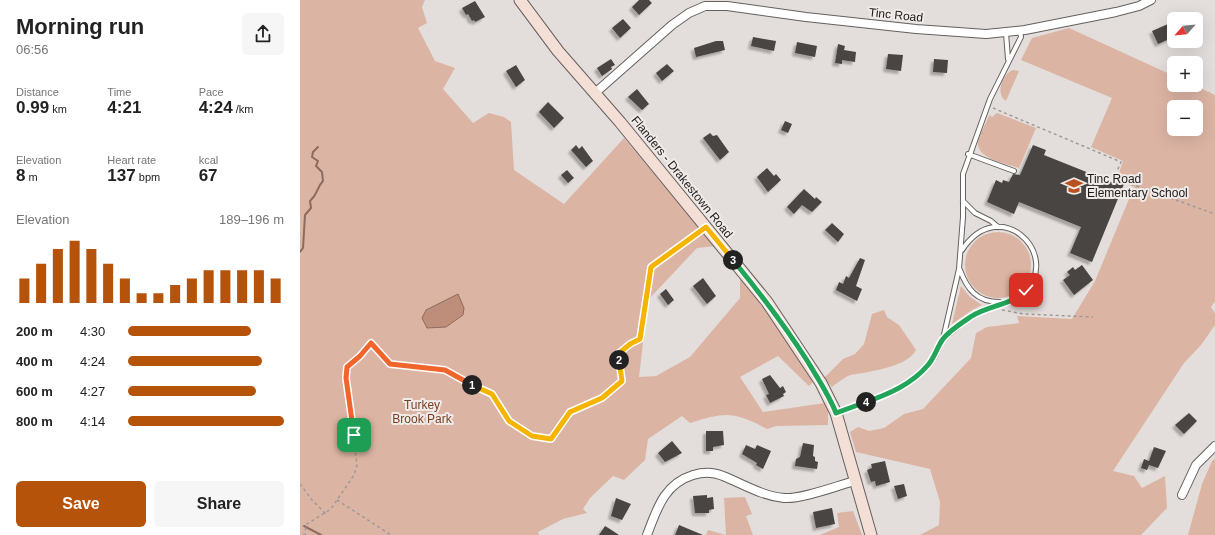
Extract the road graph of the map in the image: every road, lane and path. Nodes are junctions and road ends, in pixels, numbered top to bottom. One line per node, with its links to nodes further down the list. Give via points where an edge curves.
1 (520, 0): 6 (street, Flanders - Drakestown Road, via 558,51)
2 (1151, 0): 3 (street, Tinc Road, via 1116,12)
3 (1020, 31): 4 (street, Tinc Road); 5 (lane, via 1021,37)
4 (1006, 33): 5 (lane); 6 (street, Tinc Road, via 947,32 727,6 705,6 678,20)
5 (1008, 60): 7 (lane)
6 (595, 93): 13 (street, Flanders - Drakestown Road)
7 (987, 106): 8 (lane); 11 (path, via 1121,162 1114,178)
8 (968, 154): 9 (lane); 10 (lane, via 963,174)
9 (1014, 172)
10 (964, 201): 12 (lane, via 976,213); 14 (lane)
11 (1215, 214)
12 (998, 226): 14 (lane, via 977,233); 16 (lane, via 1012,230 1025,238 1033,251 1036,266 1032,280 1024,292 1012,300)
13 (706, 227): 20 (street, Flanders - Drakestown Road, via 781,322 828,395); 25 (path, via 651,267 640,339 618,354 622,381 602,398 570,412 551,439 532,436 509,421 492,394 445,370 390,364 371,343 347,367 346,378 357,465 354,475)
14 (962, 250): 15 (lane)
15 (959, 269): 16 (lane, via 972,293 985,300); 19 (lane)
16 (1001, 302): 17 (lane)
17 (993, 306): 18 (path, via 1024,314); 19 (lane, via 970,317)
18 (1094, 317)
19 (943, 339): 20 (lane, via 930,364 914,378 883,396)
20 (836, 413): 22 (street, Flanders - Drakestown Road)
21 (1215, 446): 24 (street, via 1196,465)
22 (855, 481): 29 (street, via 783,498 758,492 715,474 697,474 677,482 667,491); 30 (street, Flanders - Drakestown Road)
23 (300, 484): 26 (path)
24 (1182, 495)
25 (337, 500): 26 (path); 28 (path)
26 (326, 514): 27 (path, via 307,524 304,534)
27 (306, 535)
28 (391, 535)
29 (647, 535)
30 (871, 535)

